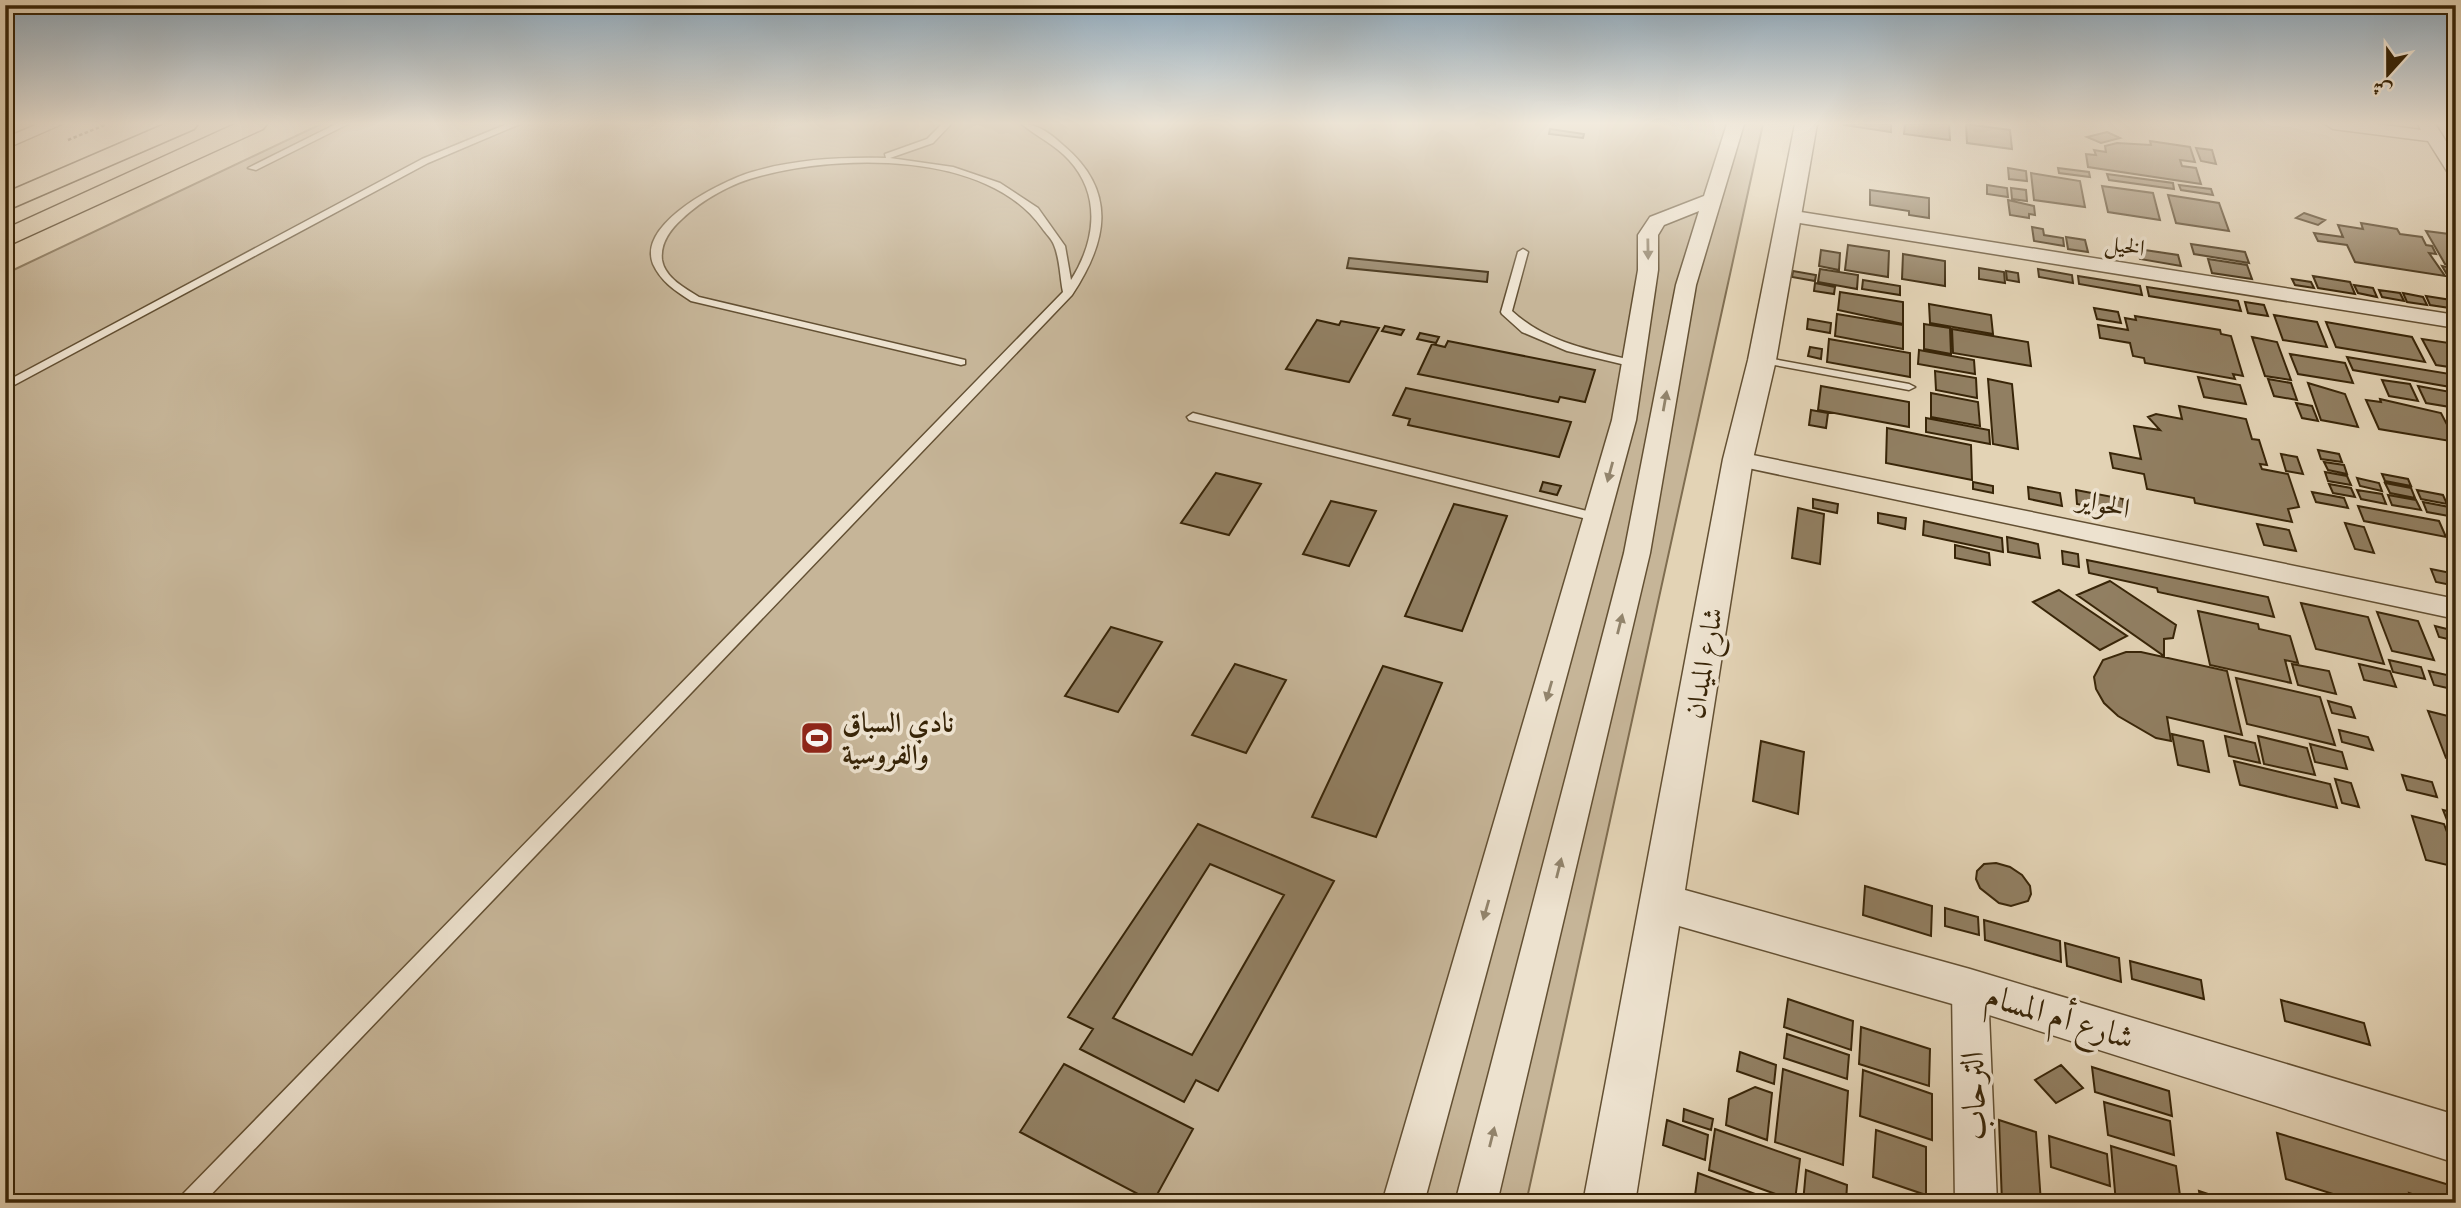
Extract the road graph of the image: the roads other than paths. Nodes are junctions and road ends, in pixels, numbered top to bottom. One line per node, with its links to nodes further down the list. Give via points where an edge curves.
1 (56, 180): 10 (highway)
2 (132, 180): 12 (highway)
3 (391, 180): 19 (lane)
4 (740, 180): 17 (lane, via 683,212 666,229 657,247 658,267 671,285 695,299)
5 (985, 180): 14 (lane, via 1038,215 1056,237 1067,264)
6 (1088, 180): 14 (lane, via 1100,220 1094,248)
7 (1720, 180): 9 (street)
8 (1794, 180): 11 (street, شارع الميدان)
9 (1715, 198): 18 (street, one-way to 18, via 1657,220 1647,235 1648,270); 30 (street, one-way to 9, via 1637,553 1686,285)
10 (5, 201)
11 (1787, 216): 15 (street, الخيل); 16 (street, شارع الميدان)
12 (5, 239)
13 (1523, 252): 18 (lane, via 1506,312 1526,330 1571,349)
14 (1068, 293): 28 (lane)
15 (2456, 322)
16 (1762, 360): 20 (lane); 22 (street, شارع الميدان)
17 (961, 362)
18 (1634, 364): 23 (street, one-way to 23)
19 (5, 387)
20 (1909, 387)
21 (1193, 417): 23 (lane)
22 (1738, 459): 24 (street, الحواير); 25 (street, شارع الميدان)
23 (1599, 518): 29 (street, one-way to 29)
24 (2456, 609)
25 (1661, 902): 26 (street, شارع أم المسام); 31 (street, شارع الميدان)
26 (1970, 989): 27 (street, شارع أم المسام); 32 (street, الترحاب)
27 (2456, 1139)
28 (188, 1203)
29 (1403, 1203)
30 (1476, 1203)
31 (1609, 1203)
32 (1976, 1203)

